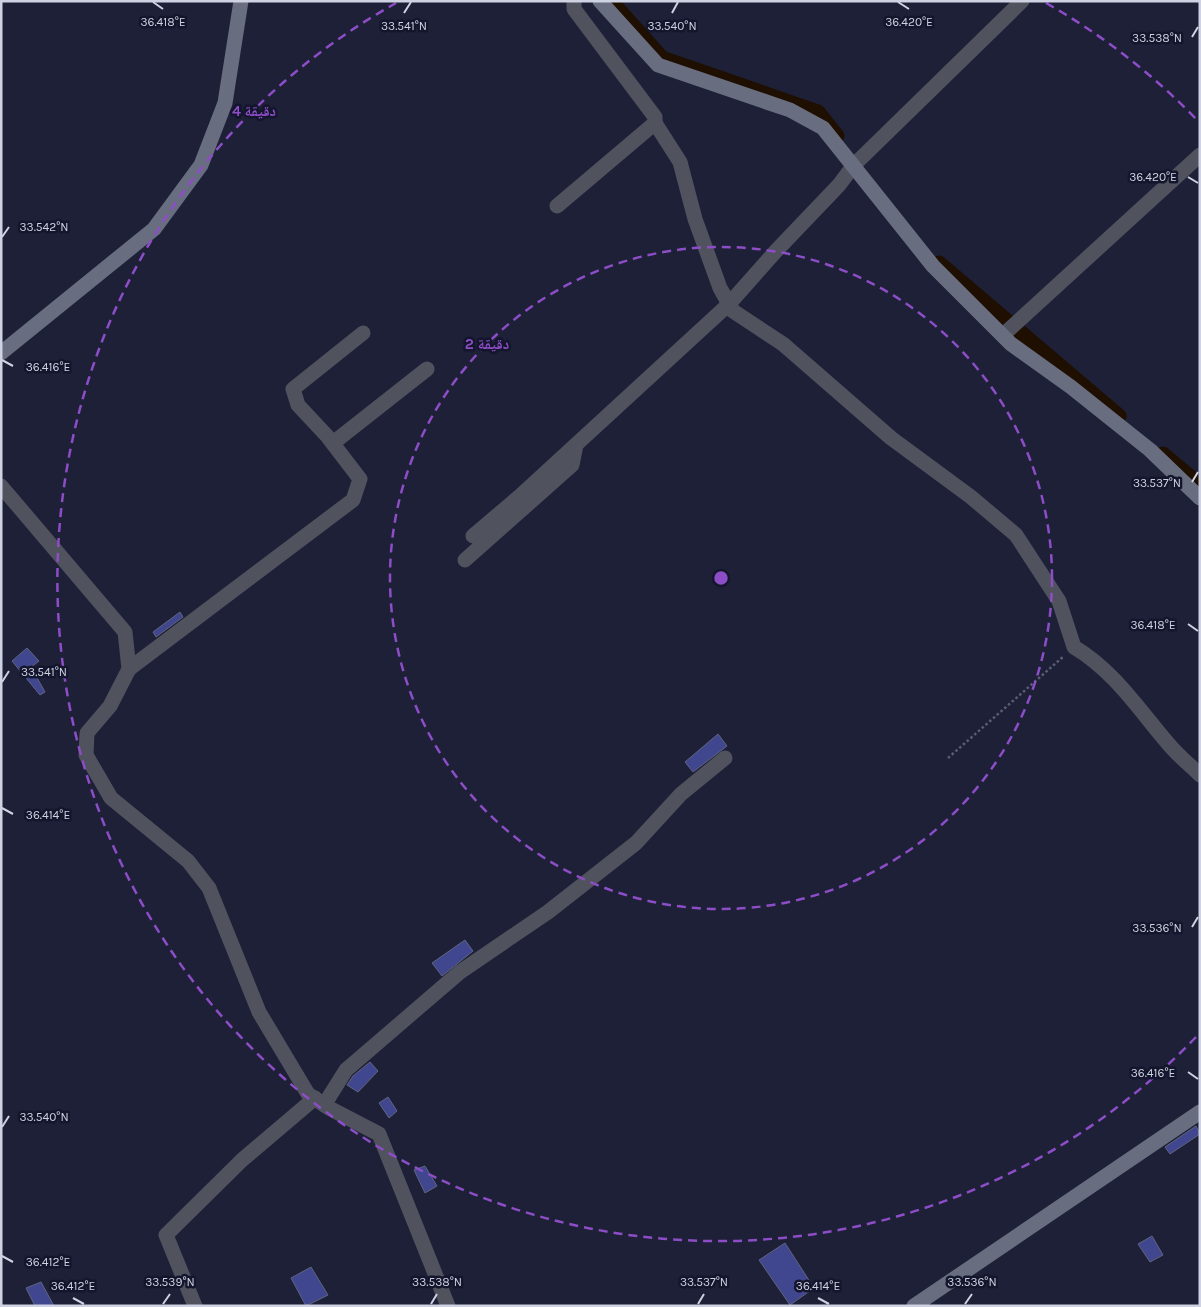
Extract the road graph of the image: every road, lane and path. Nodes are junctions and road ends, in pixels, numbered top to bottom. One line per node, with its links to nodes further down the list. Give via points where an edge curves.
1 (241, 1): 12 (street, via 225,103 201,165 154,229)
2 (574, 1): 5 (street, via 574,9 655,116)
3 (600, 1): 7 (street, via 658,65 790,110 824,128)
4 (1022, 1): 7 (street)
5 (655, 123): 8 (street); 9 (street, via 680,162 695,219)
6 (1200, 155): 11 (street)
7 (854, 165): 9 (street); 11 (street, via 933,266)
8 (557, 206)
9 (729, 304): 15 (street); 20 (street, via 783,344 891,438 1016,535 1060,601)
10 (363, 333): 14 (street, via 293,389 298,405)
11 (1003, 335): 17 (street, via 1150,450)
12 (1, 353)
13 (427, 369): 14 (street)
14 (333, 444): 21 (street, via 360,479 353,500)
15 (576, 445): 18 (street); 19 (street, via 572,464)
16 (1, 486): 21 (street, via 125,632)
17 (1200, 498)
18 (474, 536)
19 (465, 560)
20 (1074, 647): 23 (path); 24 (street, via 1092,657 1120,684 1173,750)
21 (128, 669): 25 (street, via 110,706 87,733 86,755 111,798 188,861 209,888 259,1012 308,1094)
22 (724, 758): 25 (street, via 681,794 636,843 548,912 460,972 346,1070)
23 (948, 758)
24 (1200, 775)
25 (320, 1102): 27 (street, via 242,1160 166,1235); 28 (street, via 379,1134)
26 (1200, 1112): 29 (street)
27 (195, 1306)
28 (448, 1306)
29 (914, 1306)

